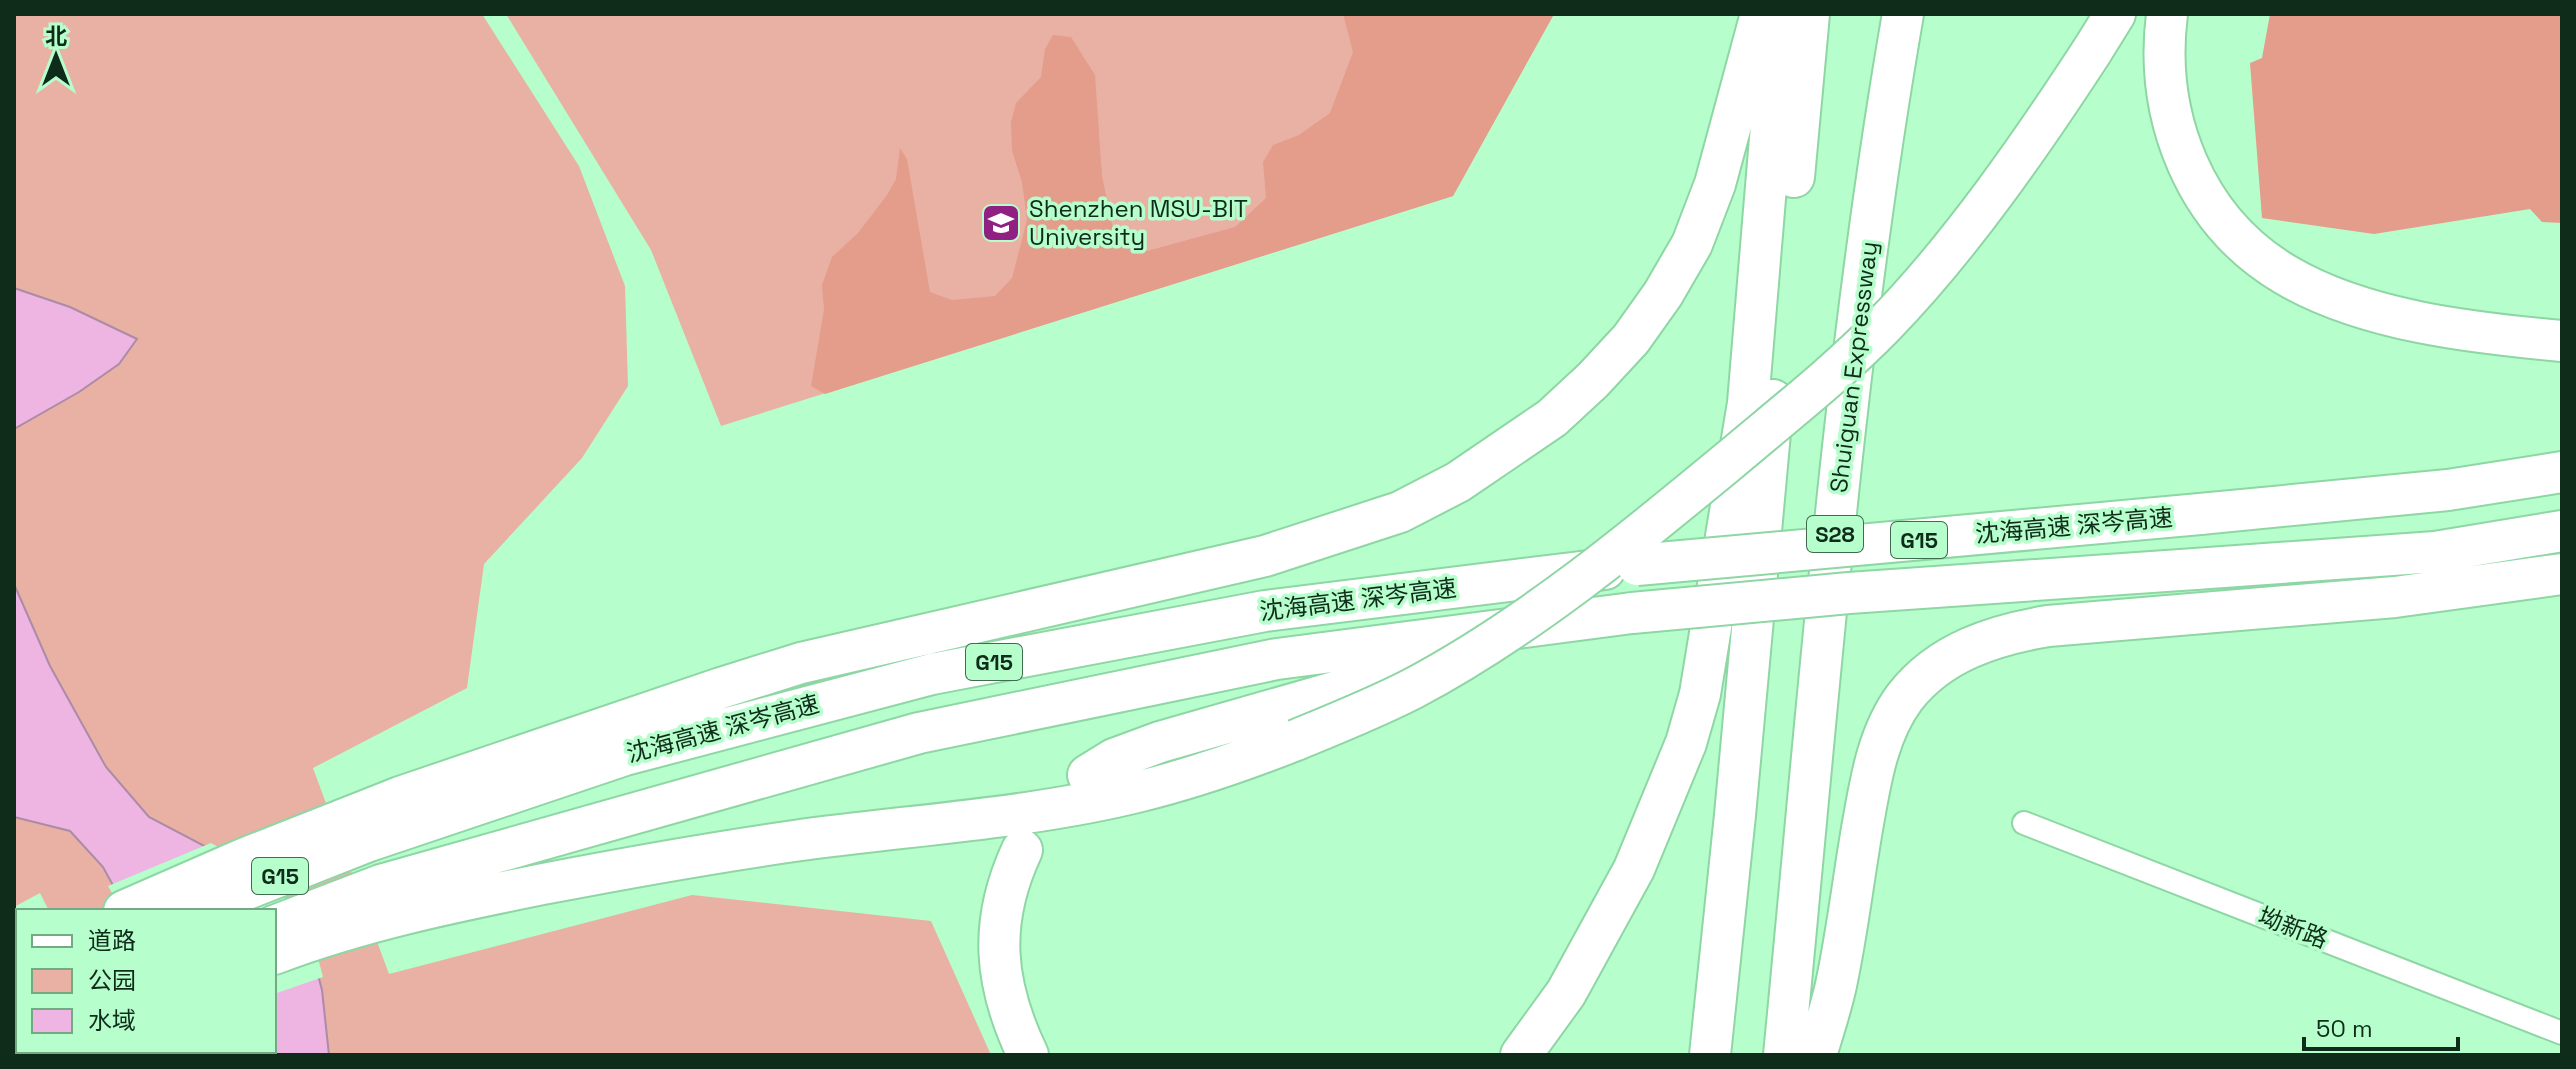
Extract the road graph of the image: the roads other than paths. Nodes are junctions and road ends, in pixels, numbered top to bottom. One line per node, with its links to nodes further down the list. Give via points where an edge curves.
1 (1761, 14): 14 (highway, via 1715,184 1692,244 1663,294 1631,339 1552,418 1458,482 1400,512 1265,556 801,663 721,688)
2 (1780, 14): 23 (highway, via 1748,403 1700,694 1686,743 1634,869 1566,993)
3 (1809, 14): 24 (highway)
4 (1903, 14): 25 (highway, Shuiguan Expressway / S28, via 1841,478)
5 (2115, 14): 16 (highway, bridge, via 2046,121 1937,265 1831,376 1562,592 1411,689 1296,740 1200,775 1126,794 792,842 472,898)
6 (2167, 14): 7 (highway, via 2165,80 2180,150 2211,206 2258,256 2286,275 2366,309)
7 (2562, 341)
8 (2562, 472): 14 (highway, 沈海高速 深岑高速 / G15, bridge, via 2448,490 1637,565 1265,611 932,674)
9 (2562, 531): 11 (highway, 沈海高速 深岑高速 / G15, bridge, via 2435,552)
10 (2562, 574): 26 (highway, via 2395,597 2060,624 2012,632 1954,655 1906,697 1878,752 1836,986)
11 (1621, 614): 12 (highway, via 1213,725 1114,759); 16 (highway, 沈海高速 深岑高速 / G15, via 1277,659 919,733)
12 (1088, 775)
13 (2024, 823): 21 (street, 坳新路)
14 (364, 827): 17 (highway, via 243,859); 18 (highway, 沈海高速 深岑高速 / G15)
15 (1022, 850): 22 (highway, via 1004,901 999,936 1004,997)
16 (382, 903): 19 (highway, 沈海高速 深岑高速 / G15); 20 (highway)
17 (129, 909)
18 (195, 909)
19 (276, 926)
20 (276, 953)
21 (2562, 1033)
22 (1028, 1055)
23 (1521, 1055)
24 (1710, 1055)
25 (1784, 1055)
26 (1816, 1055)

